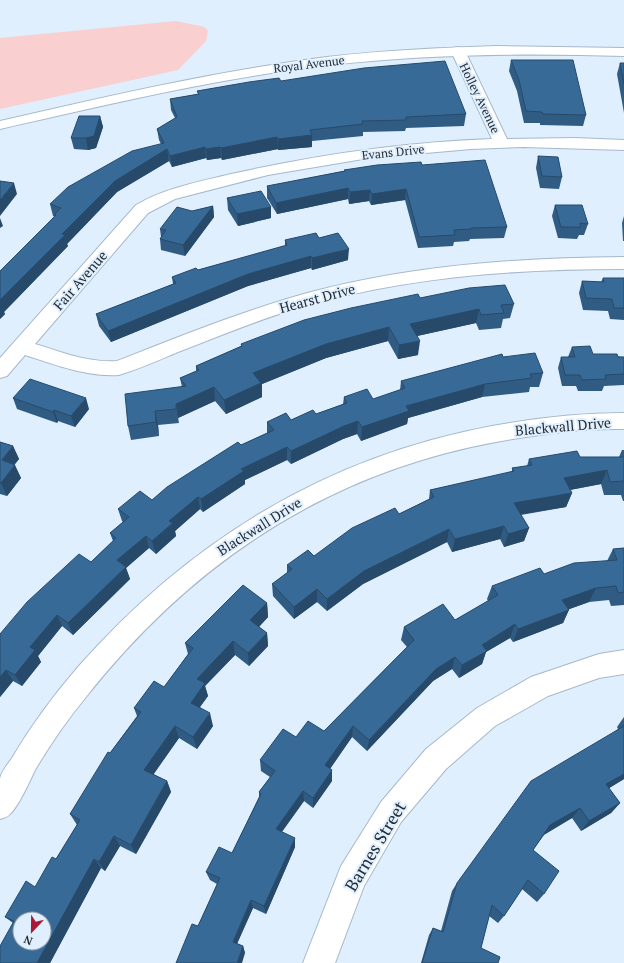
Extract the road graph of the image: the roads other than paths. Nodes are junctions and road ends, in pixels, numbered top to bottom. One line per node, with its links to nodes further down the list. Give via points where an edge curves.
1 (458, 51): 2 (street, Royal Avenue, via 510,49); 3 (street, Royal Avenue, via 340,60 237,74); 4 (street, Holley Avenue)
2 (624, 52)
3 (0, 125)
4 (502, 144): 5 (street, Evans Drive); 6 (street, Evans Drive, via 435,147 308,163 234,178)
5 (624, 145)
6 (166, 196): 8 (street, Fair Avenue, via 142,209)
7 (624, 263): 8 (street, Hearst Drive, via 524,264 415,276 364,286 312,298 261,314 119,368 105,370)
8 (22, 347): 9 (street, Fair Avenue)
9 (0, 371)
10 (624, 421): 12 (street, Blackwall Drive, via 540,426 468,438 397,458 335,482 274,514 214,554 156,603 99,662 44,732)
11 (624, 662): 13 (street, Barnes Street, via 599,666 540,686 486,717 436,759 391,812 352,877)
12 (0, 804)
13 (319, 963)

